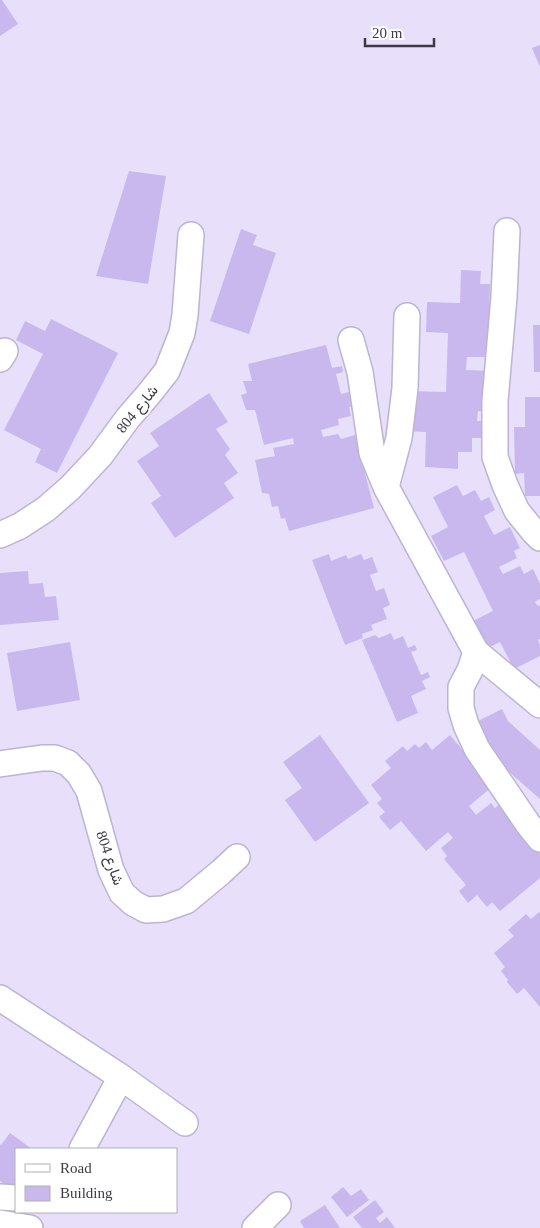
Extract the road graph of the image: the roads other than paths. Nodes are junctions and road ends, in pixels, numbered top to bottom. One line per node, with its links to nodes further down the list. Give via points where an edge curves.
1 (507, 231): 7 (street, via 495,401 495,456 517,510)
2 (191, 234): 6 (street, شارع 804, via 185,316 167,371 100,456 70,488 46,509)
3 (408, 316): 5 (street, via 399,438)
4 (351, 340): 5 (street, via 360,372 372,453)
5 (386, 487): 8 (street)
6 (0, 535)
7 (540, 538)
8 (476, 652): 9 (street); 11 (street, via 461,687 461,708 466,725 477,749)
9 (540, 705)
10 (0, 764): 12 (street, شارع 804, via 42,758 68,763 89,791 122,893 133,904 146,910 163,909 186,901)
11 (540, 839)
12 (237, 856)
13 (0, 998): 14 (street)
14 (121, 1077): 15 (street); 16 (street)
15 (186, 1123)
16 (83, 1148)
17 (0, 1197): 18 (street)
18 (15, 1198)
19 (278, 1206): 22 (street)
20 (0, 1223): 21 (street)
21 (30, 1228)
22 (255, 1228)

